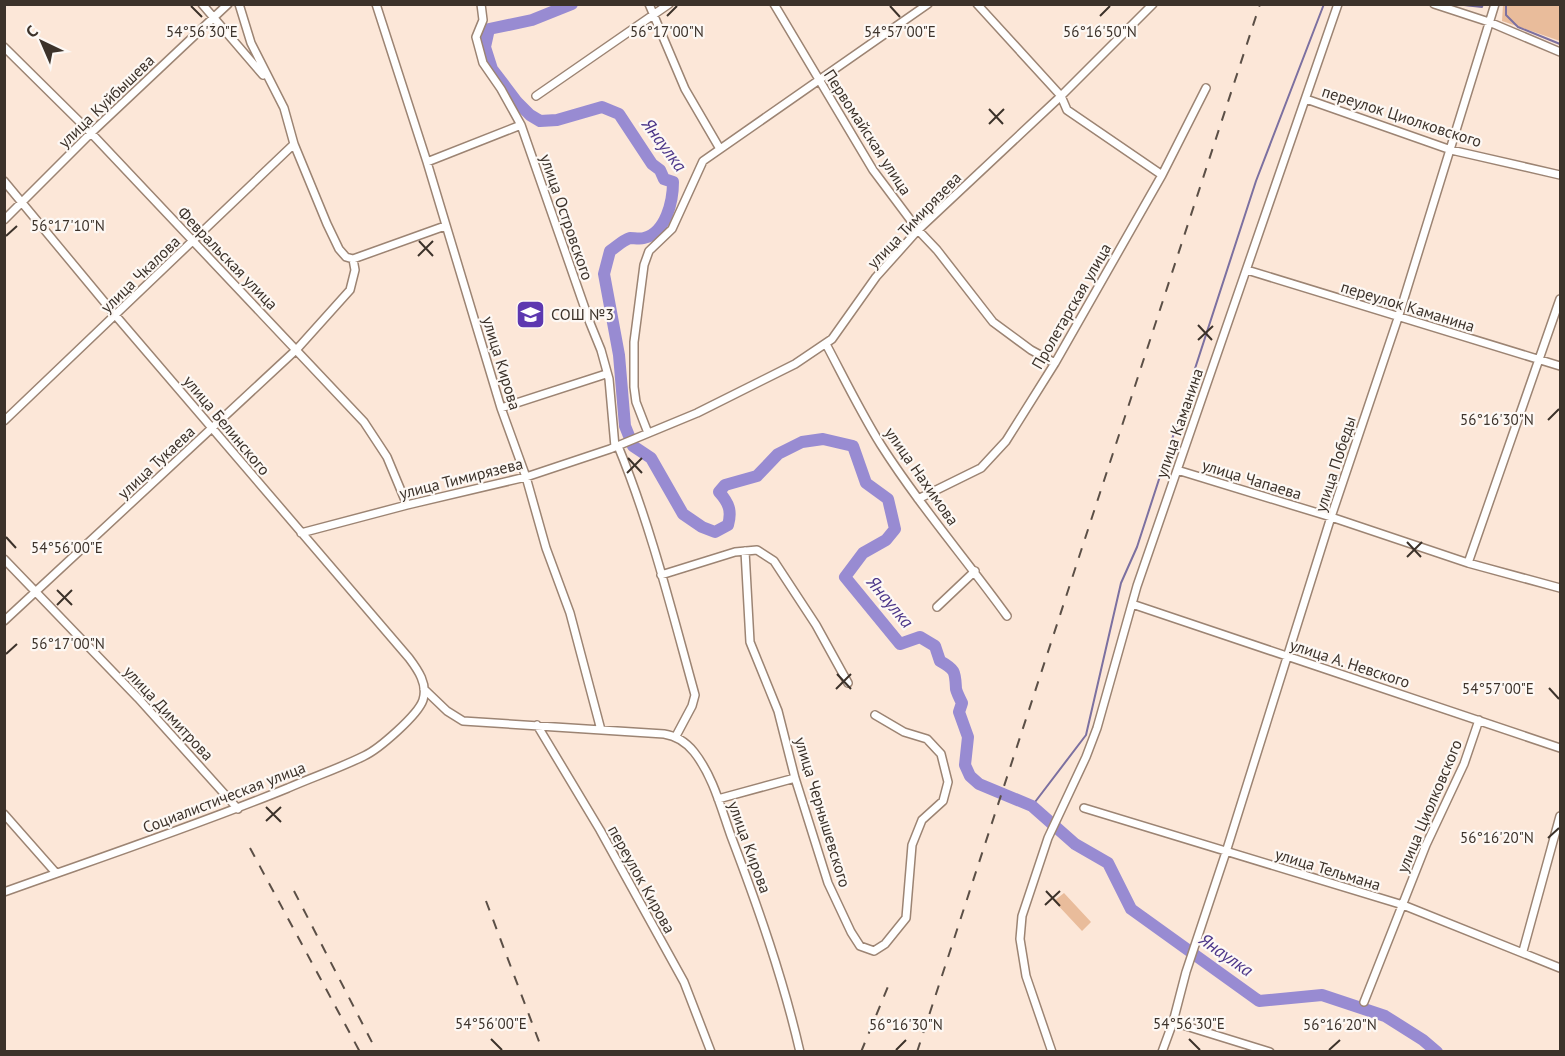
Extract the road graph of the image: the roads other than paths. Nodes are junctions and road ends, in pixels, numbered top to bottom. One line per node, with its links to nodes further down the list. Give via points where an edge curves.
1 (202, 4): 16 (street)
2 (228, 4): 16 (street, улица Куйбышева)
3 (239, 4): 21 (street, via 251,43)
4 (376, 4): 31 (street, улица Кирова)
5 (481, 4): 26 (street, улица Островского, via 483,20 476,37 483,63)
6 (649, 4): 15 (street)
7 (669, 4): 15 (street)
8 (774, 4): 20 (street, Первомайская улица)
9 (928, 4): 20 (street)
10 (977, 4): 24 (street)
11 (1153, 4): 24 (street, улица Тимирязева)
12 (1338, 4): 25 (street, улица Каманина)
13 (1434, 4): 17 (street)
14 (1495, 4): 17 (street, улица Победы)
15 (655, 16): 23 (street); 29 (street, via 685,89)
16 (214, 19): 21 (street); 27 (street, улица Куйбышева)
17 (1489, 22): 19 (street); 30 (street, улица Победы)
18 (4, 47): 27 (street, Февральская улица)
19 (1560, 52)
20 (819, 82): 29 (street); 38 (street, Первомайская улица, via 873,170)
21 (273, 87): 28 (street, via 284,108)
22 (1206, 88): 32 (street, Пролетарская улица)
23 (536, 96)
24 (1061, 96): 32 (street, via 1067,110); 38 (street, улица Тимирязева)
25 (1305, 99): 30 (street, переулок Циолковского); 41 (street, улица Каманина)
26 (521, 125): 31 (street); 50 (street, улица Островского, via 601,350)
27 (91, 133): 35 (street, улица Куйбышева); 39 (street, Февральская улица)
28 (294, 144): 39 (street, улица Чкалова); 40 (street, via 333,238 346,257)
29 (720, 149): 54 (street, via 703,162 672,229 649,252 644,265 634,342 634,387)
30 (1451, 150): 33 (street, переулок Циолковского); 44 (street, улица Победы)
31 (427, 162): 37 (street, улица Кирова)
32 (1162, 175): 48 (street, Пролетарская улица)
33 (1560, 175)
34 (4, 181): 35 (street, улица Белинского)
35 (23, 202): 36 (street, улица Куйбышева); 43 (street, улица Белинского)
36 (4, 220)
37 (445, 226): 40 (street); 51 (street, улица Кирова)
38 (918, 230): 45 (street, улица Тимирязева, via 876,277); 48 (street, Первомайская улица, via 993,322)
39 (194, 241): 43 (street, улица Чкалова); 46 (street, Февральская улица)
40 (353, 259): 46 (street, улица Тукаева, via 355,270 350,290)
41 (1247, 270): 44 (street, переулок Каманина); 56 (street, улица Каманина)
42 (1560, 299): 47 (street)
43 (116, 316): 52 (street, улица Чкалова); 53 (street, улица Белинского)
44 (1398, 318): 47 (street, переулок Каманина); 60 (street, улица Победы)
45 (826, 344): 54 (street, улица Тимирязева, via 795,364 697,413); 58 (street, улица Нахимова, via 880,444)
46 (297, 349): 53 (street, улица Тукаева); 59 (street, Февральская улица, via 364,422 387,457)
47 (1540, 360): 49 (street, переулок Каманина); 64 (street)
48 (1055, 363): 58 (street, Пролетарская улица, via 1006,441 981,468)
49 (1560, 366)
50 (606, 374): 51 (street); 55 (street, улица Островского)
51 (501, 408): 57 (street, улица Кирова)
52 (4, 421)
53 (213, 427): 61 (street, улица Белинского); 68 (street, улица Тукаева)
54 (645, 434): 55 (street, улица Тимирязева)
55 (620, 445): 57 (street, улица Тимирязева); 66 (street, улица Островского)
56 (1177, 470): 60 (street, улица Чапаева); 69 (street, улица Каманина)
57 (526, 477): 59 (street, улица Тимирязева); 79 (street, улица Кирова, via 570,614)
58 (918, 499): 65 (street, улица Нахимова)
59 (407, 505): 61 (street, улица Тимирязева)
60 (1331, 517): 64 (street, улица Чапаева); 73 (street, улица Победы)
61 (301, 533): 75 (street, улица Белинского, via 409,658)
62 (745, 551): 66 (street); 74 (street, via 757,550 774,561); 82 (street, улица Чернышевского, via 750,642 778,711)
63 (4, 559): 68 (street, улица Димитрова)
64 (1468, 562): 67 (street, улица Чапаева)
65 (975, 571): 70 (street); 71 (street, улица Нахимова)
66 (661, 575): 80 (street, улица Островского, via 695,695)
67 (1560, 588)
68 (36, 592): 72 (street, улица Тукаева); 84 (street, улица Димитрова)
69 (1132, 604): 73 (street, улица А. Невского); 98 (street, улица Каманина, via 1097,728 1048,838 1022,916 1020,939 1026,976)
70 (937, 607)
71 (1007, 616)
72 (4, 621)
73 (1287, 657): 77 (street, улица А. Невского); 88 (street, улица Победы)
74 (848, 684)
75 (424, 689): 78 (street, via 463,721); 84 (street, Социалистическая улица, via 419,707 388,740 366,756)
76 (875, 715): 82 (street, улица Чернышевского, via 904,732 927,739 941,754 948,783 943,801 922,820 912,845 906,918 885,944 874,951 860,946 833,893)
77 (1479, 720): 81 (street, улица А. Невского); 91 (street, улица Циолковского)
78 (537, 725): 79 (street); 96 (street, переулок Кирова, via 684,982)
79 (601, 730): 80 (street)
80 (676, 736): 83 (street, улица Кирова, via 704,767)
81 (1560, 748)
82 (795, 778): 83 (street)
83 (718, 799): 97 (street, улица Кирова, via 764,922)
84 (238, 808): 89 (street, Социалистическая улица)
85 (1084, 808): 88 (street, улица Тельмана)
86 (4, 814): 89 (street)
87 (1560, 816): 92 (street)
88 (1226, 852): 91 (street, улица Тельмана); 95 (street, улица Победы)
89 (56, 873): 90 (street, Социалистическая улица)
90 (4, 892)
91 (1403, 905): 92 (street, улица Тельмана); 94 (street, улица Циолковского)
92 (1523, 951): 93 (street, улица Тельмана)
93 (1560, 968)
94 (1364, 1002)
95 (1173, 1022): 99 (street); 100 (street)
96 (711, 1052)
97 (800, 1052)
98 (1052, 1052)
99 (1162, 1052)
100 (1270, 1052)

